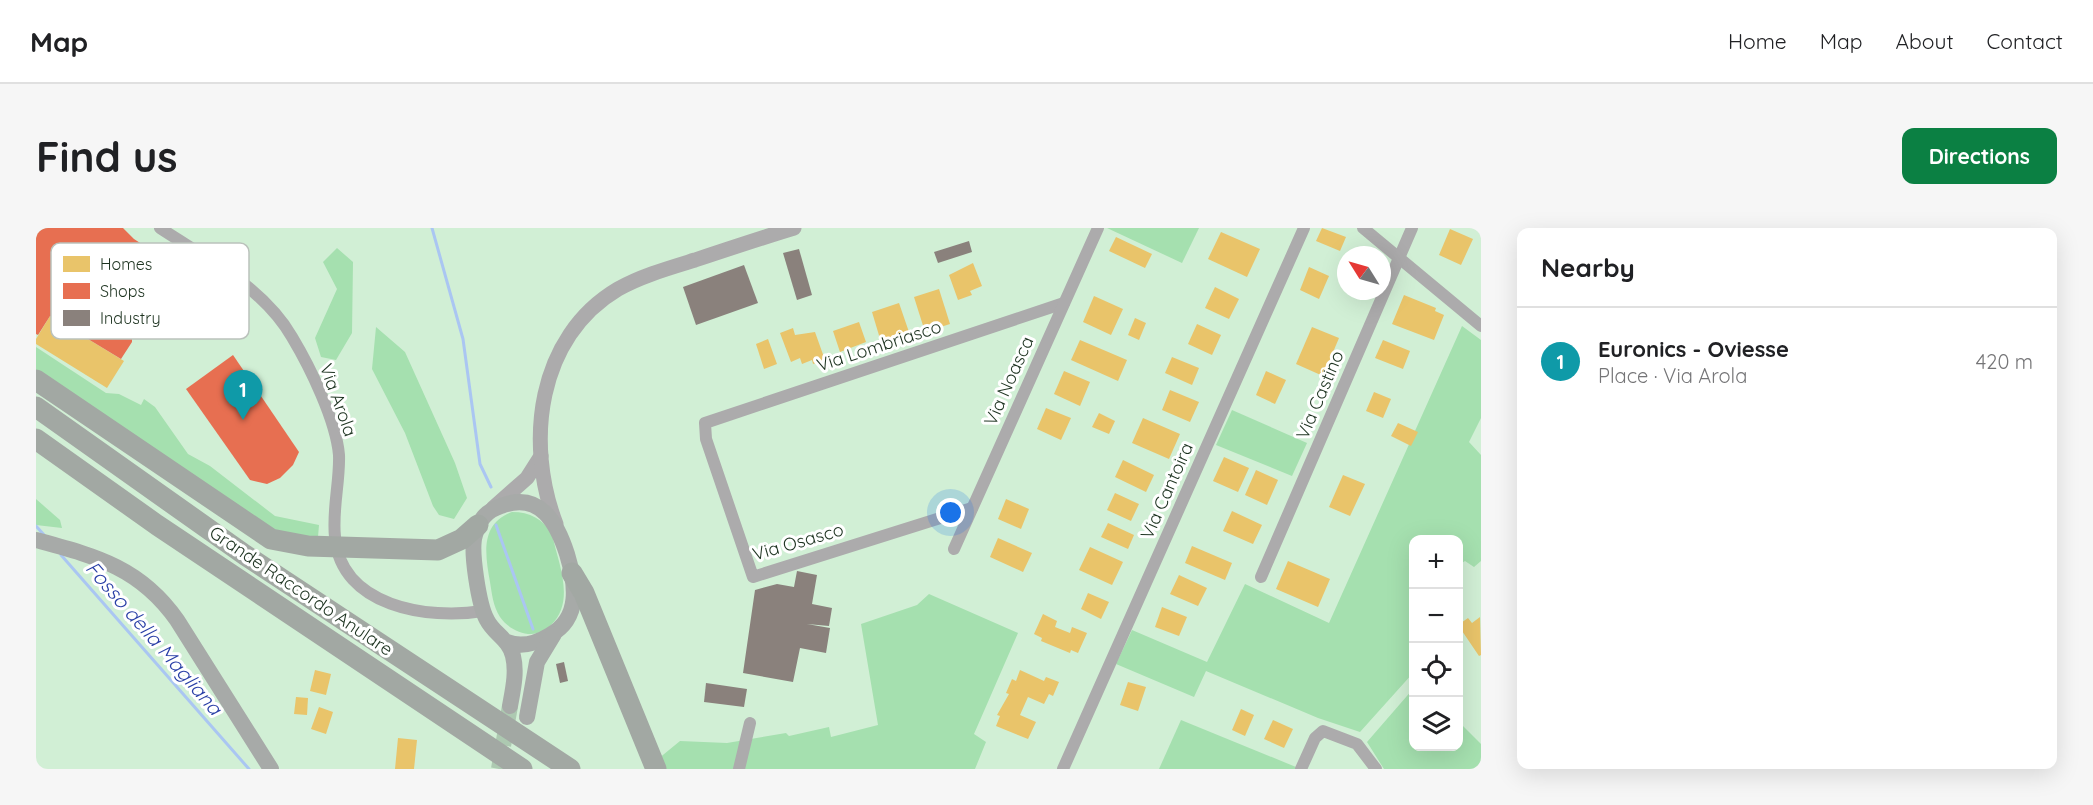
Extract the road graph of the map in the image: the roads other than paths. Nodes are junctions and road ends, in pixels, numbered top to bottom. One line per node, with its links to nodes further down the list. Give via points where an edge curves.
1 (160, 228): 7 (street, Via Arola)
2 (794, 228): 16 (street, via 646,277 599,302 571,333 551,370 543,404)
3 (1098, 228): 10 (street, Via Noasca)
4 (1304, 228): 37 (street, Via Cantoira)
5 (1363, 228): 8 (street)
6 (1412, 228): 8 (street, Via Castino)
7 (182, 243)
8 (1399, 258): 11 (street); 23 (street, Via Castino)
9 (249, 288): 24 (street, Via Arola, via 270,306 291,334 328,414 339,453 334,530 343,564 363,589 388,604 430,612)
10 (1064, 303): 14 (street, Via Lombriasco); 17 (street, Via Noasca)
11 (1481, 326)
12 (36, 380): 18 (highway, via 271,539 308,546 438,550 462,539)
13 (36, 407): 34 (highway, Grande Raccordo Anulare, via 245,555)
14 (705, 423): 17 (street, Via Osasco, via 706,439 753,577)
15 (36, 439): 27 (highway, Grande Raccordo Anulare, via 157,525)
16 (541, 456): 18 (street, via 527,478); 19 (street, via 545,491)
17 (972, 508): 21 (street, Via Noasca)
18 (484, 518): 19 (main road, via 507,504 526,503); 24 (main road, via 473,547)
19 (556, 524): 22 (main road)
20 (36, 540): 31 (main road, via 83,552 128,572 166,604)
21 (954, 549)
22 (572, 573): 25 (main road, via 573,609); 35 (highway, via 584,593)
23 (1261, 577)
24 (483, 611): 26 (main road)
25 (554, 633): 26 (main road, via 531,644); 29 (main road, via 537,662)
26 (507, 642): 28 (main road, via 515,666)
27 (423, 702): 32 (highway); 33 (highway, Grande Raccordo Anulare)
28 (510, 705)
29 (527, 717)
30 (750, 723): 36 (street)
31 (271, 769)
32 (499, 769)
33 (522, 769)
34 (570, 769)
35 (656, 769)
36 (739, 769)
37 (1063, 769)
38 (1300, 769): 39 (street, via 1315,738 1323,731 1357,744)
39 (1376, 769)

